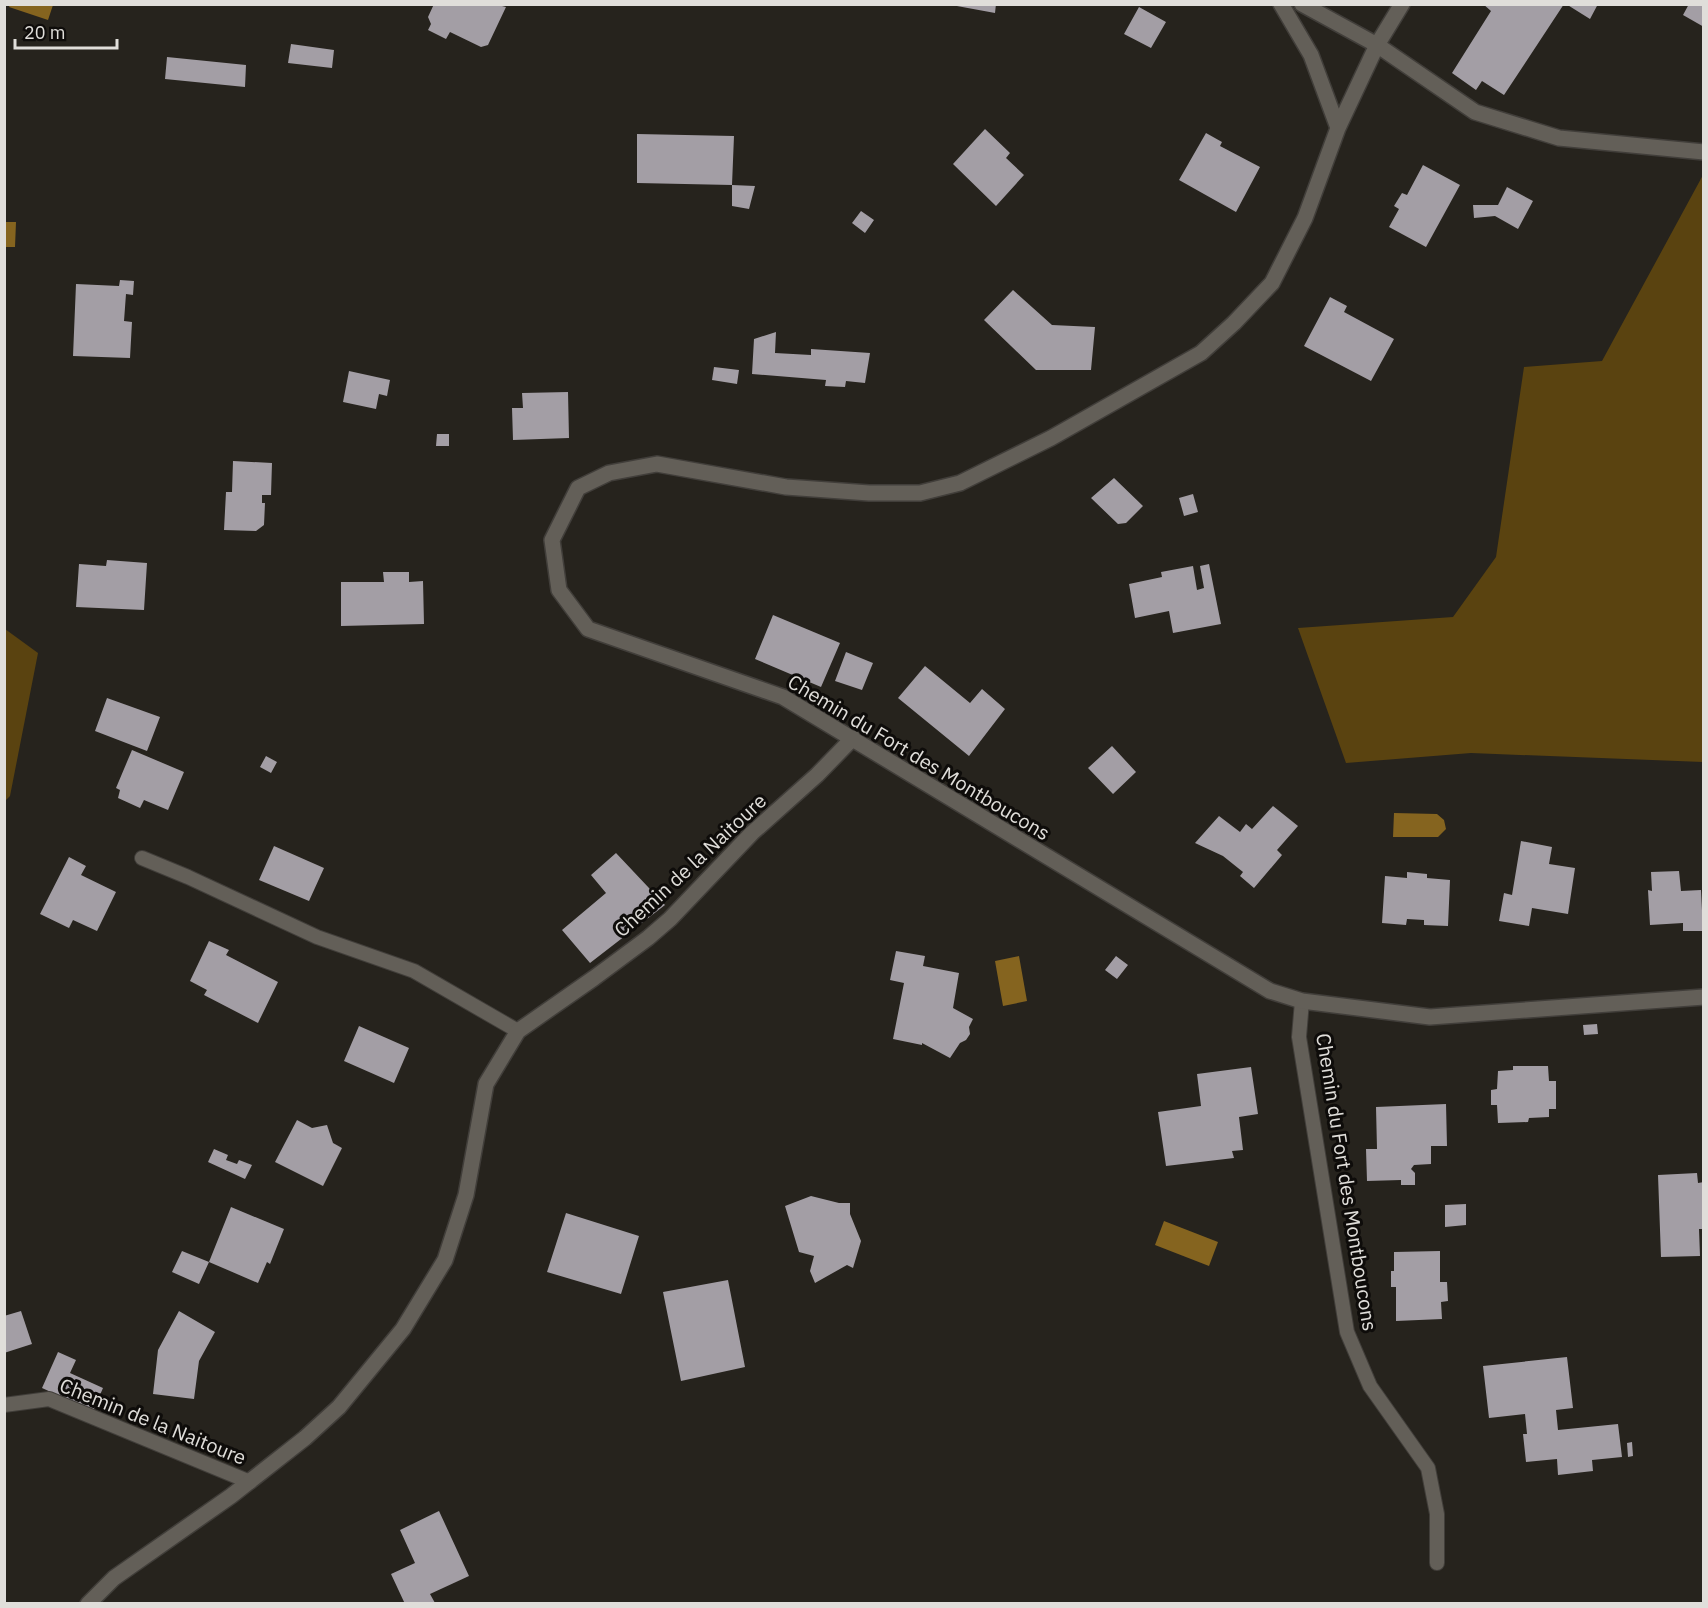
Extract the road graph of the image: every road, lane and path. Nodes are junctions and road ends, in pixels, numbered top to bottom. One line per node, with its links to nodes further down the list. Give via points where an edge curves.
1 (1281, 4): 5 (street, via 1311,55)
2 (1302, 4): 4 (street)
3 (1402, 4): 4 (street, Chemin du Fort des Montboucons)
4 (1377, 45): 5 (street, Chemin du Fort des Montboucons); 6 (street, via 1475,111 1559,138)
5 (1338, 128): 7 (street, Chemin du Fort des Montboucons, via 1305,218 1272,283 1234,323 1201,353 1051,438 960,483 920,493 869,493 786,487 657,464 609,472 578,488 552,540 559,590 588,629 783,697)
6 (1704, 152)
7 (853, 738): 10 (street, Chemin du Fort des Montboucons, via 1270,991); 11 (street, Chemin de la Naitoure, via 752,833 670,919)
8 (142, 858): 11 (lane, via 317,937 414,970)
9 (1704, 997): 10 (street, Chemin du Fort des Montboucons, via 1430,1017)
10 (1302, 1000): 14 (lane, Chemin du Fort des Montboucons, via 1299,1037 1347,1332 1370,1386 1428,1468 1437,1514)
11 (518, 1031): 13 (street, Chemin de la Naitoure, via 486,1084 466,1195 445,1260 403,1329 339,1407)
12 (4, 1404): 13 (lane, Chemin de la Naitoure, via 49,1399)
13 (250, 1482): 15 (street, Chemin de la Naitoure, via 114,1578)
14 (1437, 1563)
15 (88, 1604)

